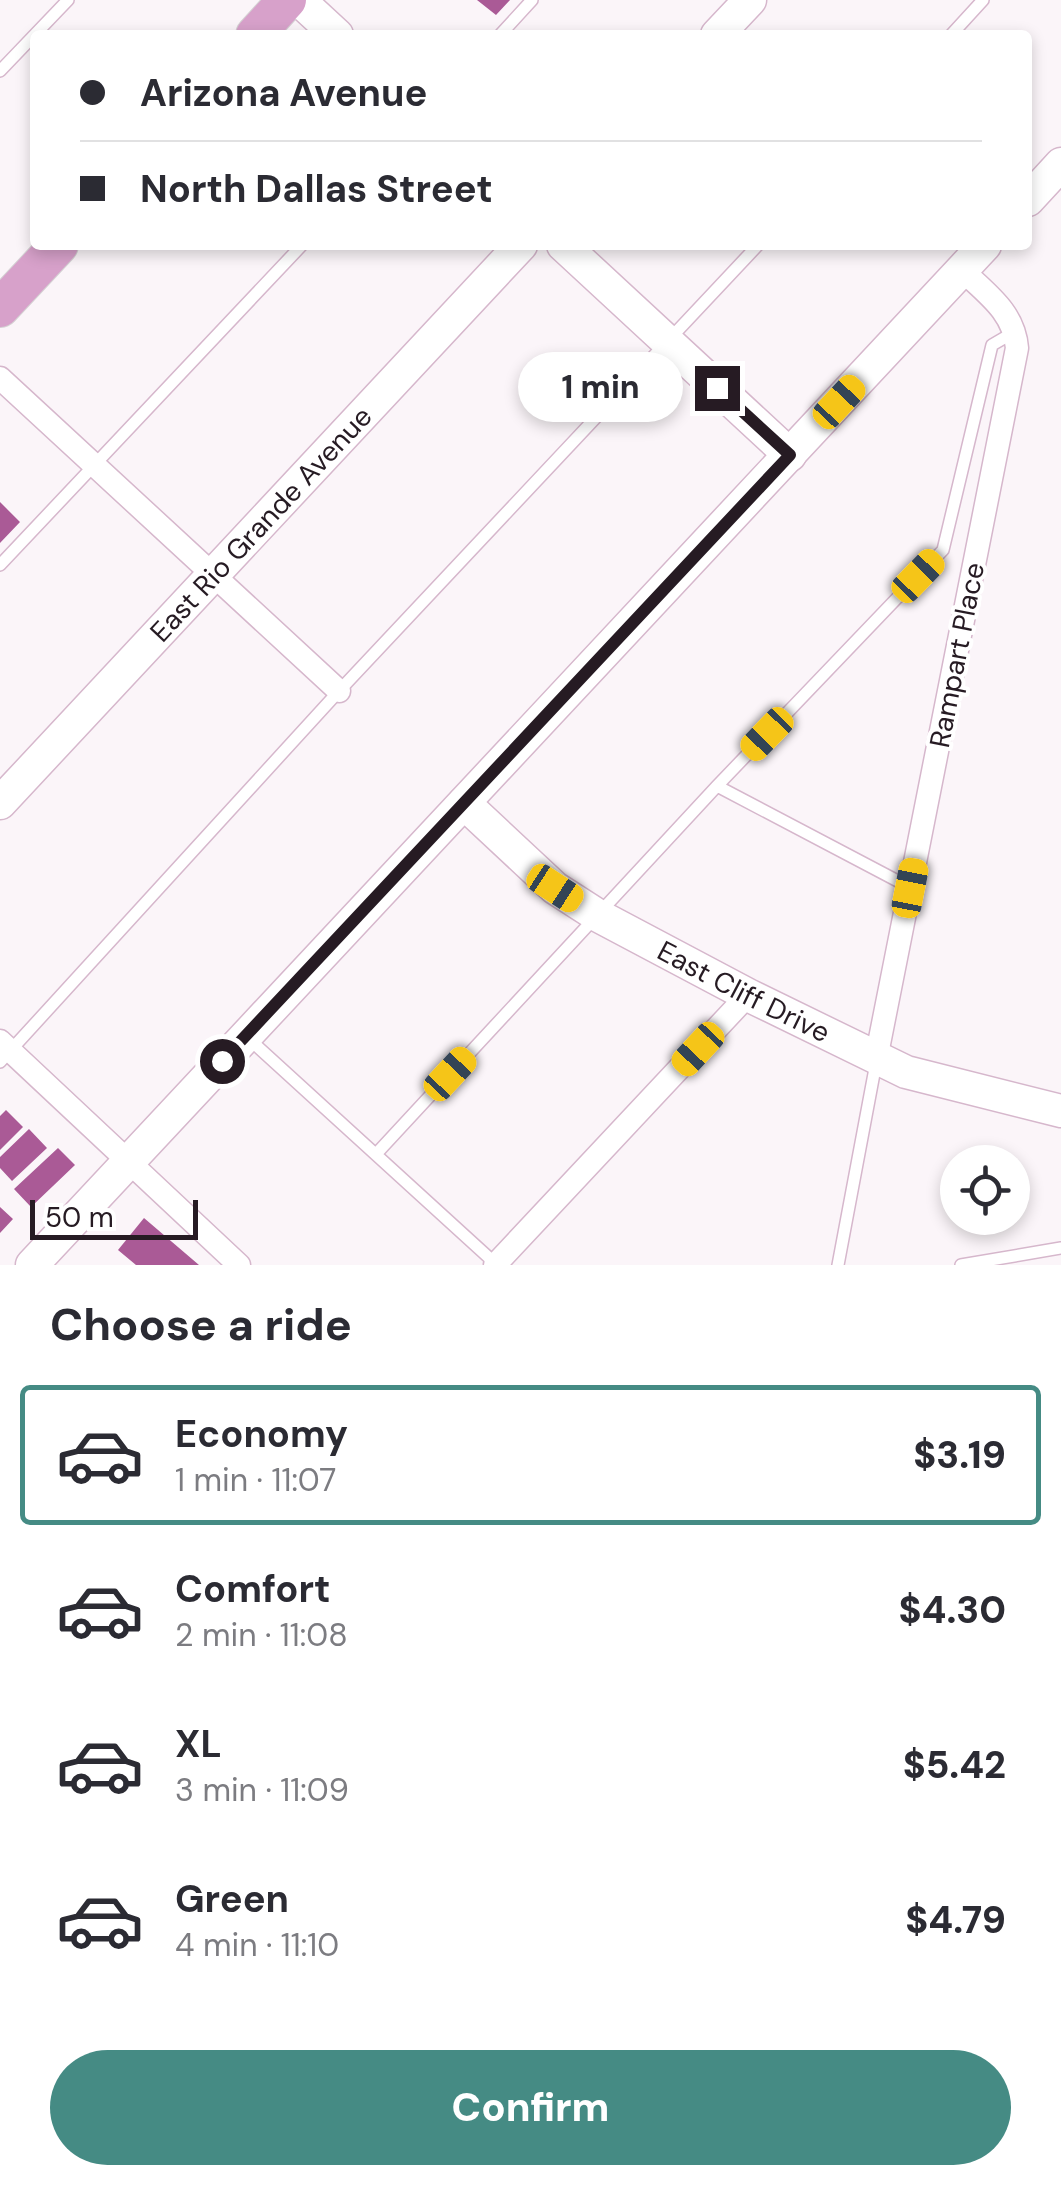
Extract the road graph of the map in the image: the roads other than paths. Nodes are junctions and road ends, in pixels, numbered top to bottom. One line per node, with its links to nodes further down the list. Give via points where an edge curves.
1 (68, 0): 7 (lane)
2 (288, 0): 8 (main road)
3 (299, 0): 9 (main road)
4 (532, 0): 10 (lane)
5 (750, 0): 11 (main road)
6 (983, 0): 12 (lane)
7 (39, 30)
8 (260, 30)
9 (332, 30)
10 (505, 30)
11 (723, 30)
12 (956, 30)
13 (30, 40): 14 (lane)
14 (0, 71)
15 (1061, 164): 16 (main road)
16 (1032, 196)
17 (54, 250): 24 (main road)
18 (297, 250): 29 (lane)
19 (516, 250): 31 (main road, East Rio Grande Avenue)
20 (568, 250): 26 (main road)
21 (753, 250): 26 (lane)
22 (980, 250): 23 (main road)
23 (962, 270): 25 (street, via 1009,315); 28 (main road)
24 (0, 308)
25 (1016, 331): 33 (lane, via 992,346 944,550); 36 (street, Rampart Place)
26 (668, 342): 28 (main road); 32 (lane)
27 (0, 378): 29 (street)
28 (790, 455): 35 (main road)
29 (94, 465): 30 (lane); 31 (street)
30 (0, 566)
31 (212, 574): 32 (street); 34 (main road, East Rio Grande Avenue)
32 (339, 691): 40 (lane)
33 (717, 786): 36 (lane); 37 (lane)
34 (0, 803)
35 (464, 803): 37 (main road, East Cliff Drive, via 555,888); 39 (main road)
36 (910, 888): 41 (street, Rampart Place)
37 (597, 915): 38 (main road, East Cliff Drive); 43 (lane)
38 (748, 995): 41 (main road, East Cliff Drive); 48 (street)
39 (246, 1036): 43 (lane); 44 (main road)
40 (3, 1051): 44 (street)
41 (876, 1059): 42 (main road, East Cliff Drive); 49 (lane)
42 (1061, 1110)
43 (376, 1153): 48 (lane)
44 (128, 1161): 46 (main road); 47 (street)
45 (1061, 1248): 50 (lane)
46 (32, 1265)
47 (240, 1265)
48 (496, 1265)
49 (838, 1265)
50 (961, 1265)

